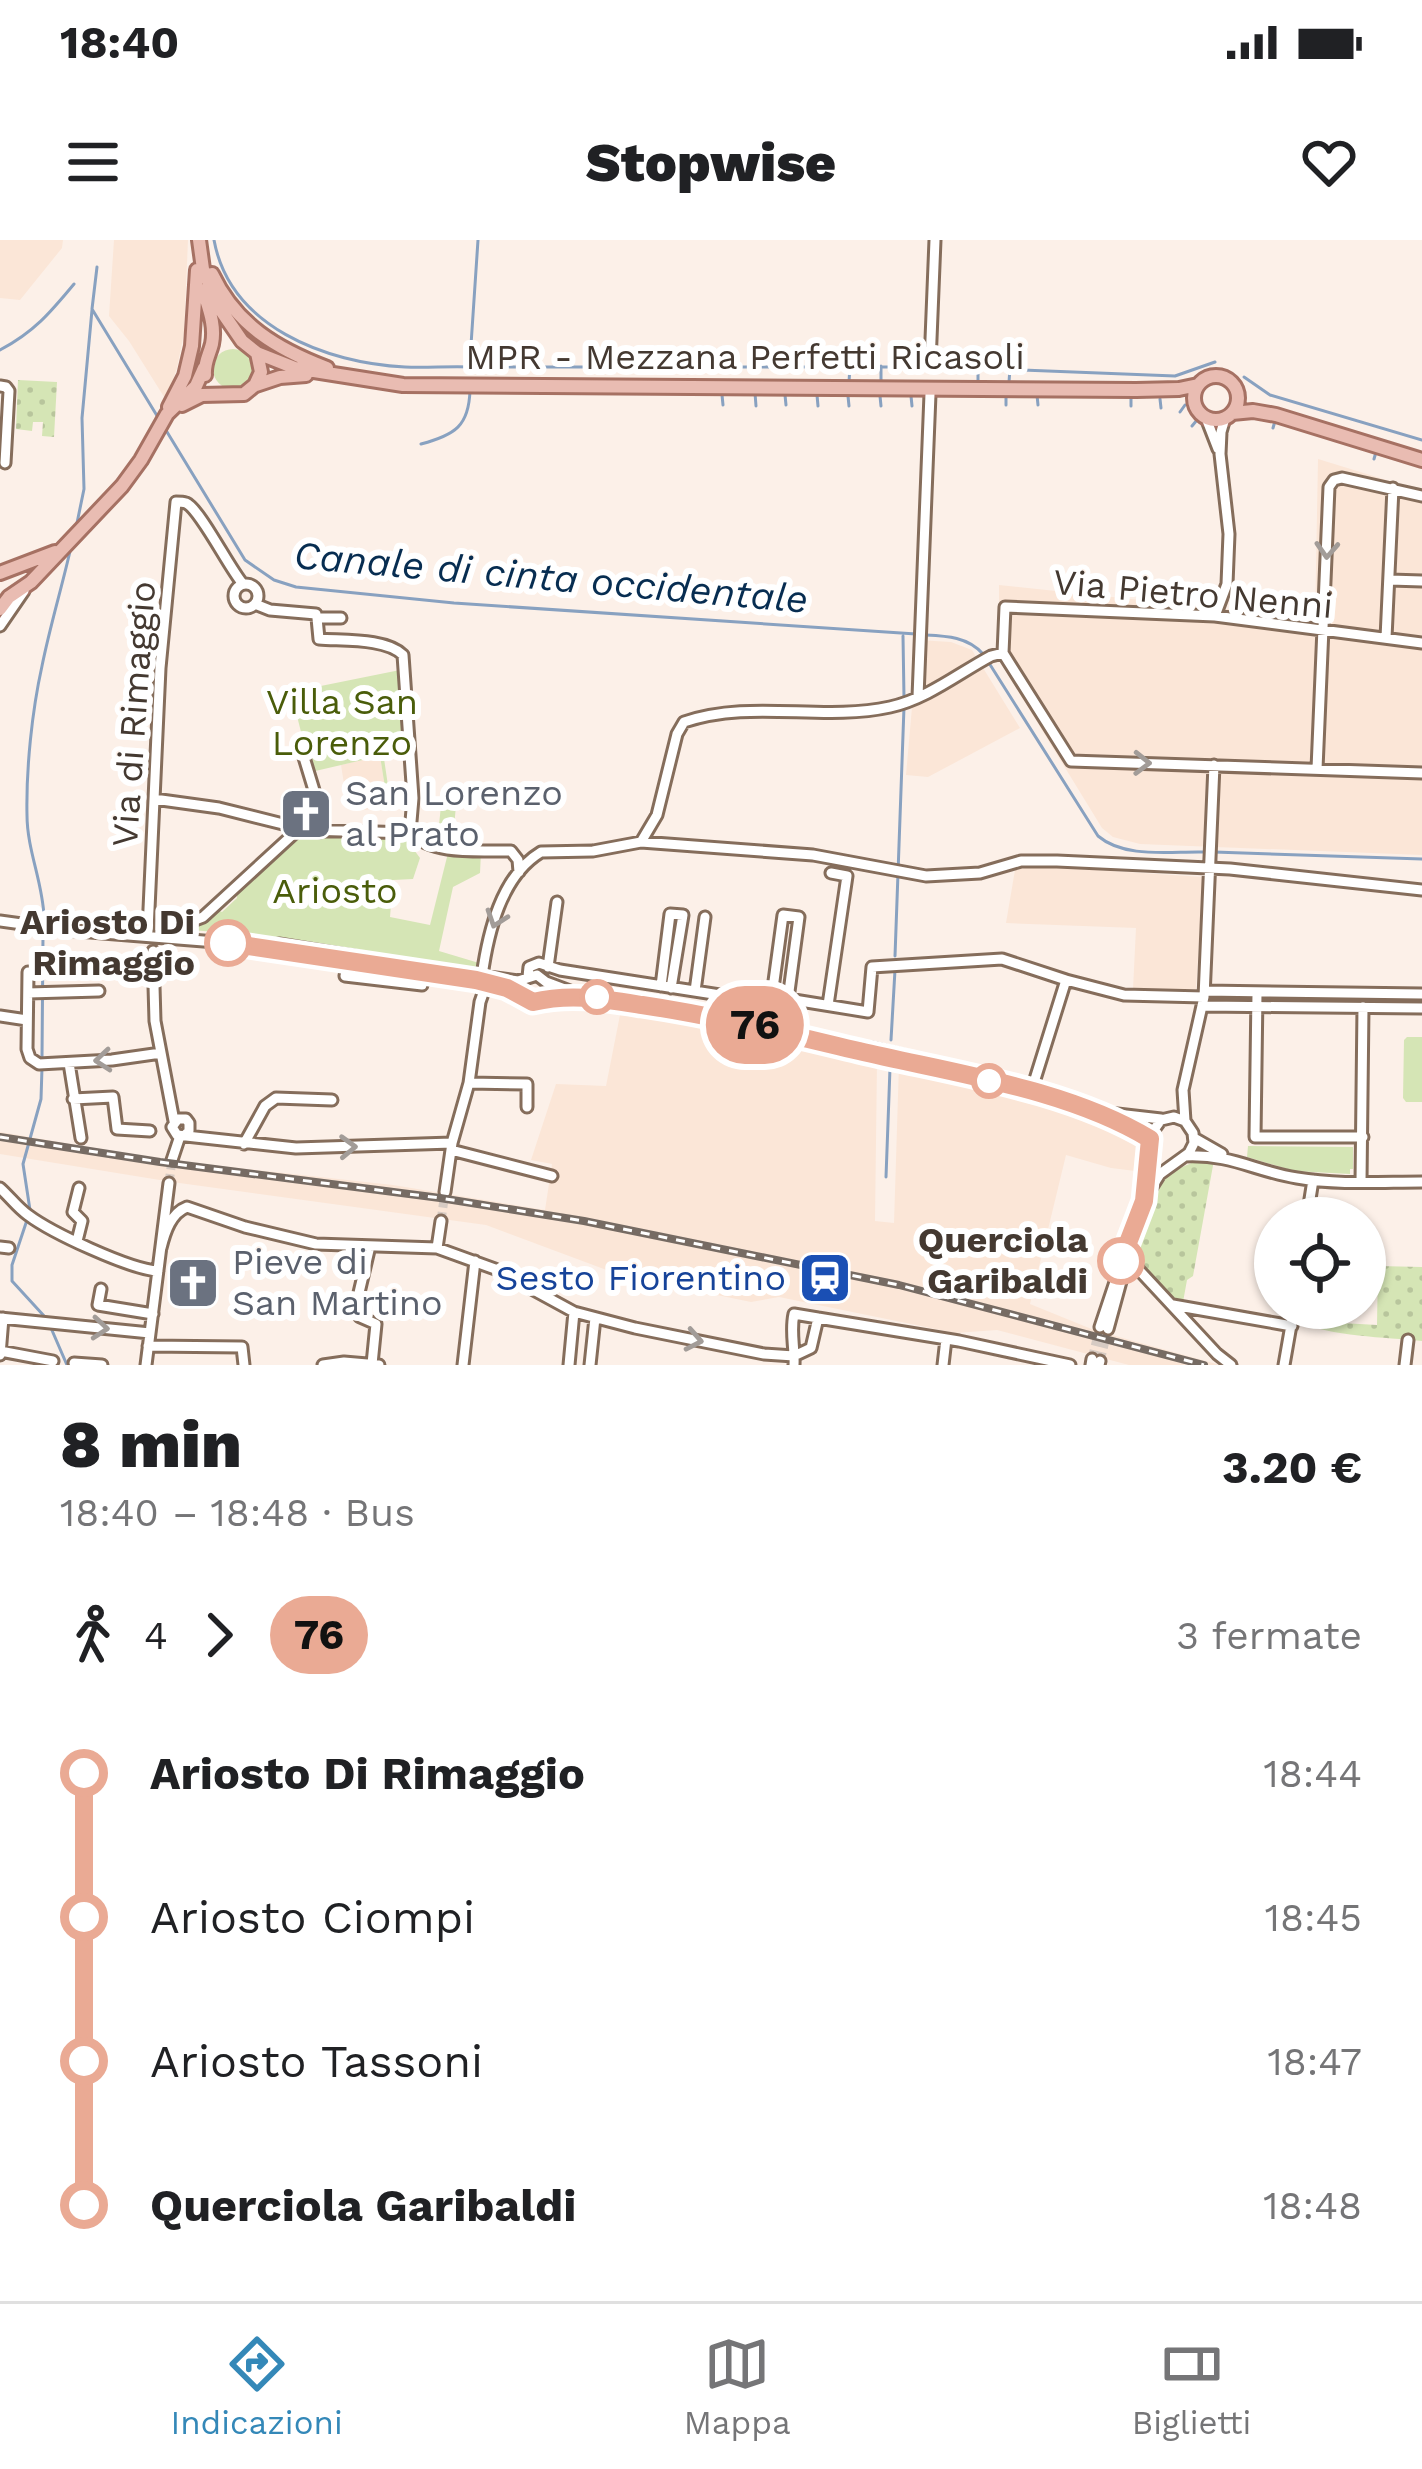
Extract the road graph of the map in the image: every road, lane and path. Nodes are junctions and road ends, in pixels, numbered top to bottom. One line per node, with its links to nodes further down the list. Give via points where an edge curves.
1 (198, 240): 3 (main road); 4 (main road, via 218,306); 9 (main road, via 217,284 257,333)
2 (935, 240): 7 (street)
3 (197, 270): 5 (main road, via 212,319); 19 (main road, via 189,359)
4 (242, 341): 5 (main road); 6 (main road)
5 (210, 351): 8 (main road)
6 (257, 353): 9 (main road, MPR - Mezzana Perfetti Ricasoli); 10 (main road)
7 (930, 364)
8 (204, 368): 16 (main road); 19 (main road)
9 (345, 377): 10 (main road, MPR - Mezzana Perfetti Ricasoli, via 287,376); 13 (main road, MPR - Mezzana Perfetti Ricasoli, via 403,385)
10 (255, 385): 16 (main road, via 239,396)
11 (1198, 385): 14 (main road, MPR - Mezzana Perfetti Ricasoli); 15 (main road, via 1222,377); 17 (main road, via 1193,396)
12 (0, 386): 24 (street, via 9,395)
13 (931, 390): 14 (main road, MPR - Mezzana Perfetti Ricasoli); 47 (street)
14 (1151, 390): 17 (main road, MPR - Mezzana Perfetti Ricasoli)
15 (1237, 393): 18 (main road); 20 (main road)
16 (220, 394): 19 (main road)
17 (1201, 413): 20 (main road); 22 (street)
18 (1276, 415): 20 (main road); 23 (main road)
19 (166, 416): 27 (main road, via 122,486)
20 (1229, 416): 22 (street)
21 (0, 450): 24 (street)
22 (1220, 454): 34 (street)
23 (1422, 460)
24 (3, 468)
25 (1393, 488): 26 (street); 30 (street); 43 (street, one-way to 43, via 1342,478 1330,487)
26 (1422, 496)
27 (64, 545): 28 (main road); 29 (main road)
28 (50, 560): 32 (main road); 35 (main road)
29 (0, 573)
30 (1390, 580): 31 (street); 44 (street)
31 (1422, 581)
32 (31, 582): 37 (main road); 42 (street)
33 (243, 584): 36 (street, via 256,590); 36 (street, via 235,600 244,608); 52 (street, Via di Rimaggio, via 193,509 176,502)
34 (1227, 584): 39 (street); 41 (street)
35 (0, 591)
36 (255, 604): 38 (street)
37 (0, 609)
38 (316, 614)
39 (1215, 616): 41 (street, Via Pietro Nenni); 46 (street, Via Pietro Nenni, via 1005,607)
40 (341, 618): 55 (street, via 317,618 319,639 382,643 403,655)
41 (1235, 619): 43 (street, Via Pietro Nenni)
42 (0, 626)
43 (1323, 630): 44 (street, Via Pietro Nenni); 50 (street)
44 (1386, 638): 45 (street, Via Pietro Nenni)
45 (1422, 643)
46 (992, 657): 47 (street); 49 (street, one-way to 49, via 1071,761)
47 (918, 697): 56 (street, via 865,711 750,710 684,722 657,815)
48 (299, 741): 54 (street)
49 (1214, 765): 50 (street); 57 (street)
50 (1317, 769): 51 (street)
51 (1422, 773)
52 (154, 799): 53 (street); 65 (street, Via di Rimaggio)
53 (300, 828): 54 (street); 64 (street, via 203,917)
54 (320, 832): 55 (street)
55 (410, 833): 58 (street, via 434,847 511,851)
56 (640, 842): 57 (street, via 813,855 926,876 1057,860); 58 (street, via 541,852)
57 (1210, 870): 60 (street); 85 (street)
58 (519, 872): 72 (street, one-way to 72, via 499,907)
59 (831, 873): 88 (street, via 847,876)
60 (1422, 890)
61 (557, 902): 70 (street)
62 (704, 917): 78 (street)
63 (0, 918): 65 (street)
64 (182, 926)
65 (150, 934): 66 (street); 67 (street, Via di Rimaggio); 68 (street)
66 (179, 938): 67 (street); 69 (street)
67 (153, 951): 94 (street, Via di Rimaggio)
68 (360, 957): 69 (street); 72 (street)
69 (347, 961): 72 (street)
70 (548, 967): 73 (street, via 532,964); 76 (street)
71 (28, 972): 79 (street)
72 (484, 976): 73 (street); 83 (street); 96 (street)
73 (528, 977): 75 (street); 83 (street)
74 (1066, 980): 85 (street, via 1124,995); 88 (street, via 1002,959 889,965 872,967 868,1012); 98 (street)
75 (547, 982): 82 (street); 84 (street)
76 (666, 987): 76 (street, via 670,914 683,916); 78 (street)
77 (98, 991): 79 (street)
78 (694, 992): 87 (street)
79 (34, 993): 93 (street)
80 (1258, 993): 81 (street); 85 (street); 89 (street)
81 (1422, 994)
82 (584, 996): 84 (street); 98 (street, via 910,1056)
83 (525, 998): 84 (street)
84 (544, 998)
85 (1204, 998): 89 (street); 97 (street)
86 (788, 999): 87 (street); 87 (street, via 800,917 783,915); 88 (street)
87 (771, 1003)
88 (828, 1005)
89 (1258, 1006): 90 (street); 107 (street, via 1255,1137)
90 (1364, 1007): 91 (street); 107 (street)
91 (1422, 1008)
92 (0, 1016): 93 (street)
93 (27, 1020): 95 (street, via 26,1049 40,1063)
94 (160, 1053): 95 (street, one-way to 95); 106 (street, Via di Rimaggio, via 172,1108 177,1120 188,1121)
95 (69, 1063): 99 (street)
96 (469, 1083): 101 (street, via 524,1083); 112 (street)
97 (1183, 1090): 103 (street); 104 (street)
98 (1031, 1091): 102 (street)
99 (73, 1099): 105 (street, via 113,1097 117,1129); 108 (street)
100 (332, 1100): 111 (street, via 266,1101)
101 (526, 1107)
102 (1088, 1111): 103 (street); 110 (street)
103 (1164, 1118): 104 (street); 110 (street)
104 (1185, 1121): 109 (street)
105 (150, 1131)
106 (185, 1132): 111 (street); 115 (street)
107 (1364, 1137): 118 (street)
108 (81, 1138)
109 (1194, 1138): 113 (street); 114 (street)
110 (1150, 1142): 113 (street, via 1161,1157); 125 (street)
111 (244, 1144): 112 (street, one-way to 112)
112 (451, 1146): 116 (street); 123 (street)
113 (1181, 1158): 114 (street); 125 (street)
114 (1232, 1159): 117 (street)
115 (172, 1160)
116 (552, 1176)
117 (1312, 1180): 118 (street); 124 (street)
118 (1361, 1182): 119 (street)
119 (1422, 1182)
120 (169, 1183): 129 (street)
121 (0, 1188): 127 (street, via 30,1216)
122 (79, 1188): 127 (street)
123 (445, 1192)
124 (1310, 1197)
125 (1144, 1201): 132 (street)
126 (441, 1221): 130 (street)
127 (76, 1240): 133 (street)
128 (370, 1246): 129 (street, via 300,1241 187,1207); 130 (street); 157 (street, via 358,1312 376,1324)
129 (161, 1248): 133 (street)
130 (436, 1248): 131 (street)
131 (475, 1261): 136 (street); 158 (street)
132 (1126, 1262): 135 (street); 142 (street)
133 (158, 1271): 137 (street)
134 (100, 1289): 137 (street, via 98,1305)
135 (1172, 1305): 141 (street); 163 (street)
136 (574, 1312): 139 (street); 159 (street)
137 (153, 1314): 144 (street)
138 (1, 1318): 144 (street, one-way to 144); 148 (street)
139 (595, 1318): 150 (street, one-way to 150); 160 (street)
140 (818, 1318): 145 (street); 150 (street, via 811,1348); 150 (street, via 794,1314)
141 (1254, 1319)
142 (1104, 1328)
143 (1291, 1329): 164 (street)
144 (150, 1333): 147 (street)
145 (946, 1339): 161 (street); 162 (street)
146 (1408, 1340): 165 (street)
147 (148, 1346): 154 (street); 155 (street, via 242,1347)
148 (0, 1353): 149 (street)
149 (50, 1360)
150 (794, 1361)
151 (74, 1363): 153 (street)
152 (343, 1363): 156 (street); 157 (street)
153 (102, 1365)
154 (146, 1365)
155 (244, 1365)
156 (323, 1365)
157 (376, 1365)
158 (463, 1365)
159 (569, 1365)
160 (590, 1365)
161 (944, 1365)
162 (1070, 1365)
163 (1231, 1365)
164 (1284, 1365)
165 (1405, 1365)

